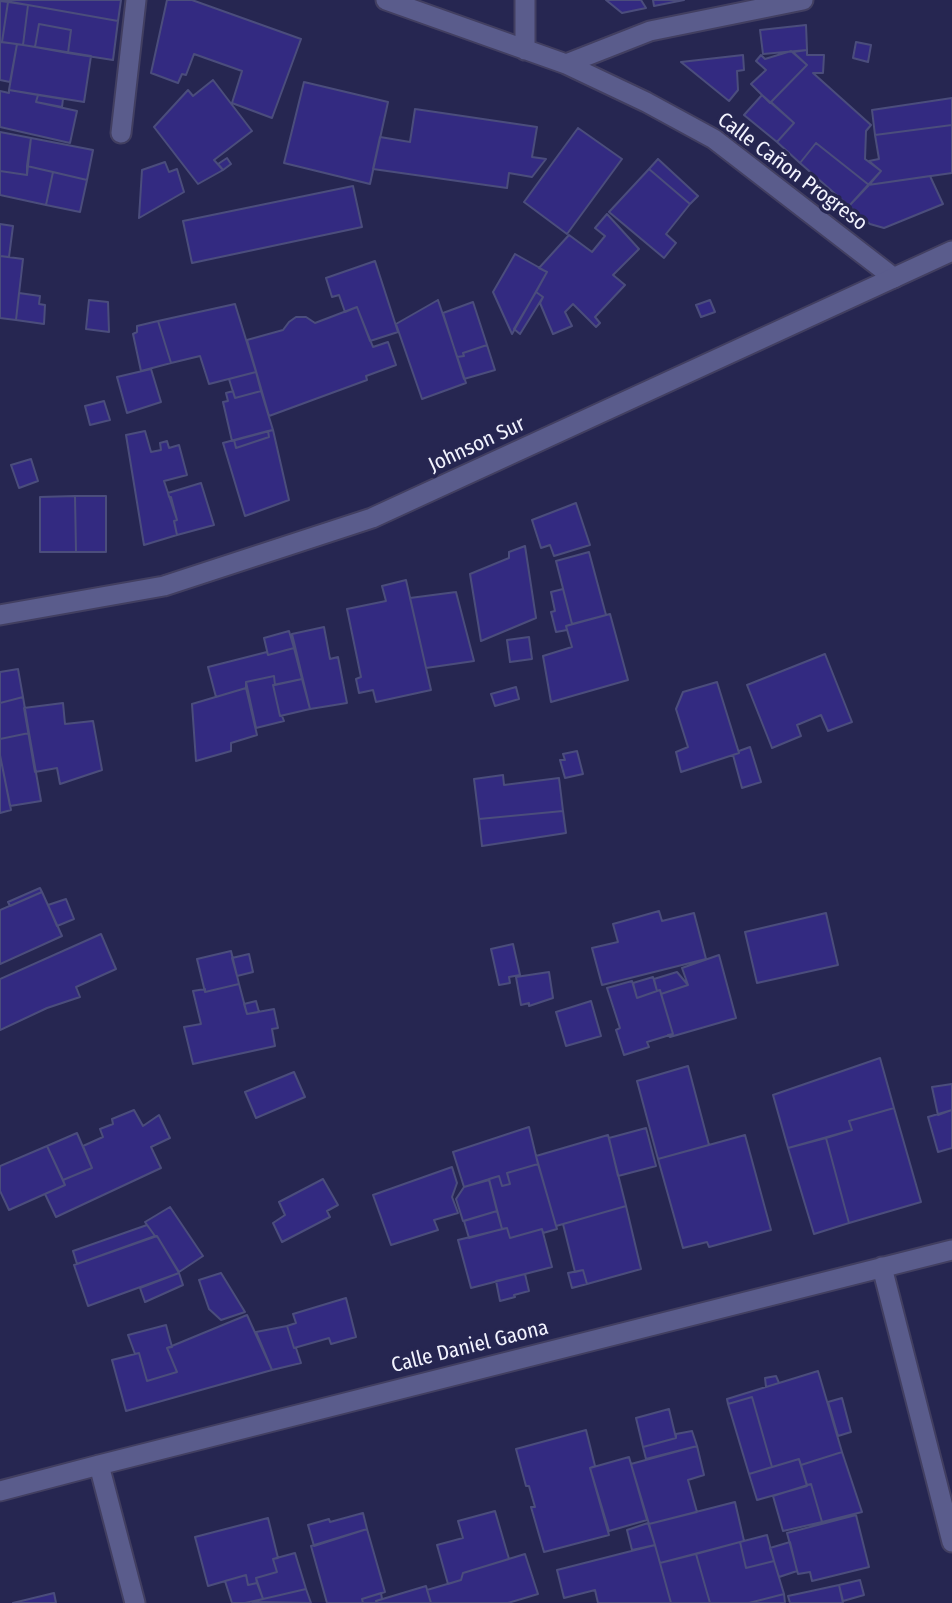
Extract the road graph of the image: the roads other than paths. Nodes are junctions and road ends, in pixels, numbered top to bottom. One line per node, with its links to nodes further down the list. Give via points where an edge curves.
1 (136, 0): 7 (street)
2 (386, 0): 5 (street, Calle Cañon Progreso)
3 (525, 0): 5 (street)
4 (803, 0): 6 (street, via 650,32)
5 (525, 50): 6 (street, Calle Cañon Progreso)
6 (566, 64): 9 (street, Calle Cañon Progreso, via 714,139)
7 (121, 133)
8 (952, 251): 9 (street, Johnson Sur)
9 (894, 278): 10 (street, Johnson Sur, via 372,518 164,586)
10 (0, 615)
11 (952, 1250): 12 (street, Calle Daniel Gaona)
12 (882, 1267): 13 (street, Calle Daniel Gaona); 15 (street)
13 (99, 1465): 14 (street, Calle Daniel Gaona); 16 (street)
14 (0, 1492)
15 (952, 1542)
16 (135, 1603)

